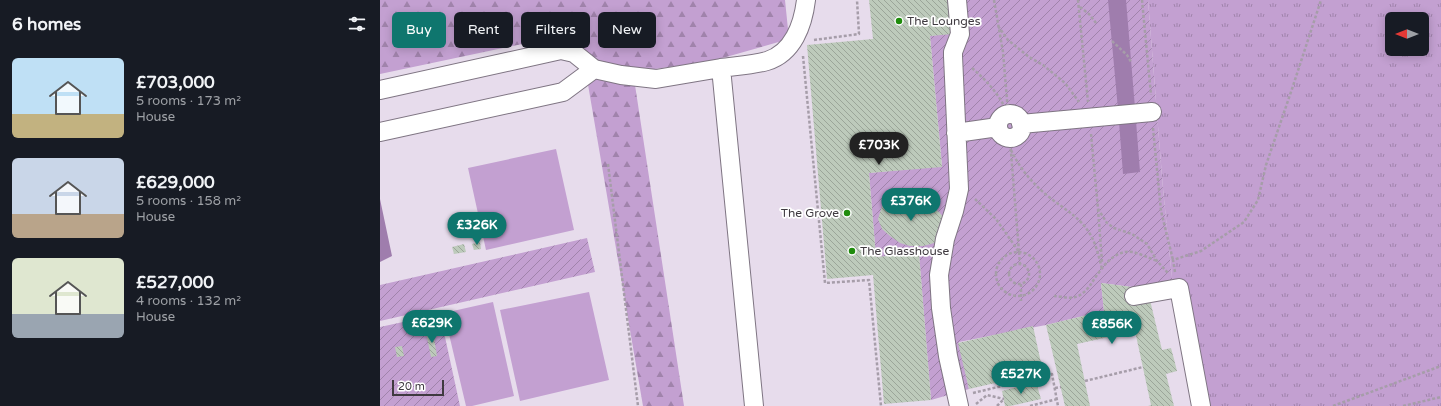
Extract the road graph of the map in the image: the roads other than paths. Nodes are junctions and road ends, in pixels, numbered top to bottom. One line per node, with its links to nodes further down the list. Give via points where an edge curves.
1 (806, 0): 3 (lane, via 800,25 800,41 767,61)
2 (957, 0): 8 (lane, via 960,34 953,52)
3 (721, 68): 4 (lane, via 656,79); 11 (lane)
4 (594, 69): 5 (lane, via 574,53 561,50); 7 (lane, via 563,92)
5 (380, 90)
6 (1152, 112): 8 (lane, via 1087,117 1009,130)
7 (380, 132)
8 (956, 133): 10 (lane, via 959,189 945,239 939,275 948,356)
9 (1134, 296): 12 (lane, via 1179,288)
10 (963, 405)
11 (754, 406)
12 (1202, 406)

